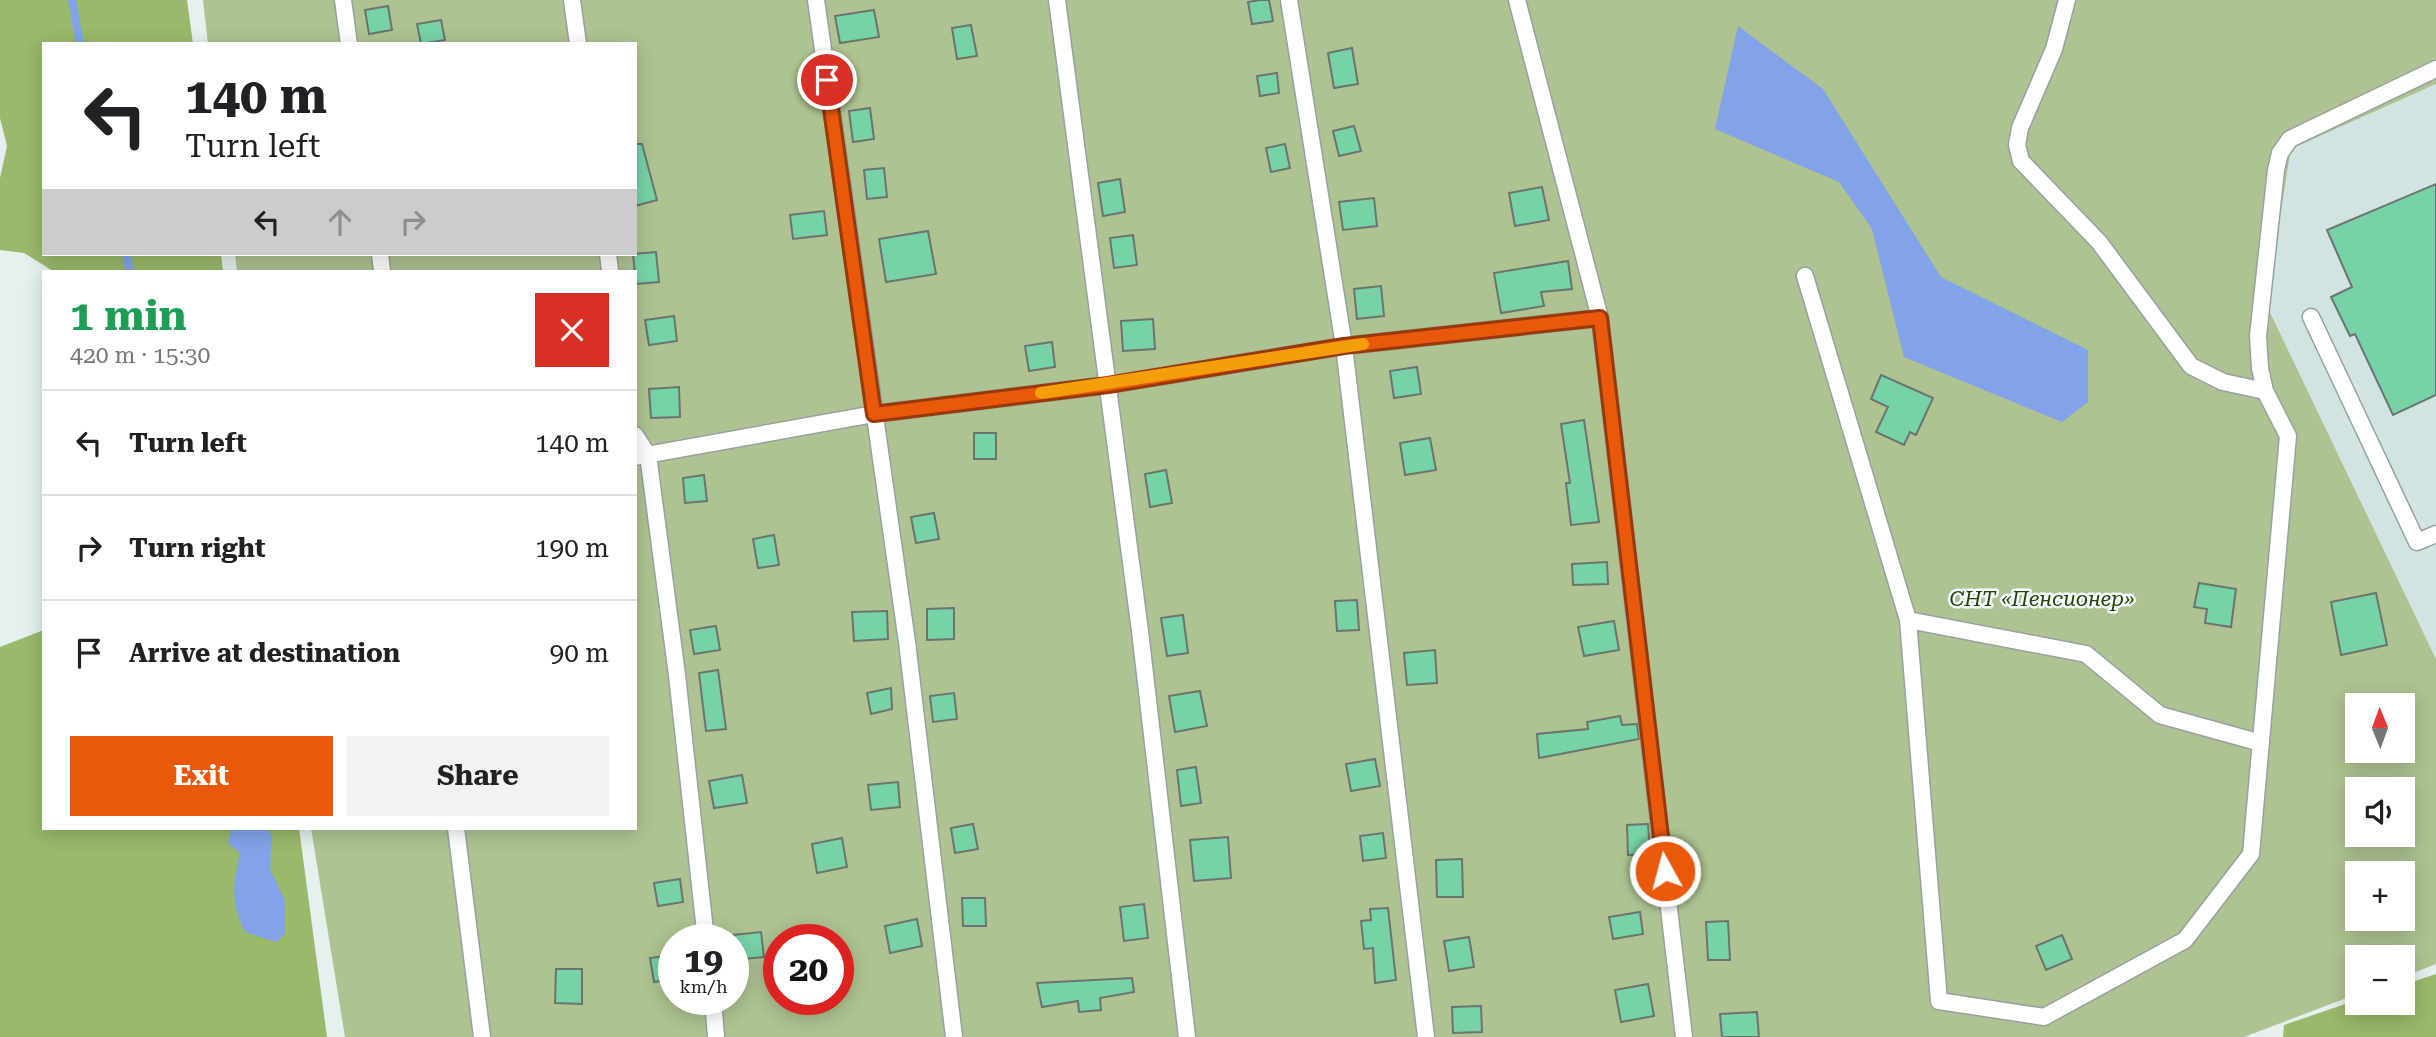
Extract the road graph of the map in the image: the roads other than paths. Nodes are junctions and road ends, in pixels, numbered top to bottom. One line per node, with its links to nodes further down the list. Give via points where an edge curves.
1 (343, 0): 8 (lane)
2 (572, 0): 9 (lane)
3 (816, 0): 17 (lane)
4 (1057, 0): 15 (lane)
5 (1289, 0): 14 (lane)
6 (1517, 0): 13 (lane)
7 (2067, 0): 16 (lane, via 2054,49 2020,128 2017,145 2021,161 2099,242 2191,366 2223,382)
8 (349, 42)
9 (578, 42)
10 (2436, 69): 16 (lane, via 2290,139 2280,153 2259,313)
11 (1805, 276): 20 (lane)
12 (2311, 317): 19 (lane, via 2417,541)
13 (1600, 318): 14 (lane); 30 (lane)
14 (1344, 346): 15 (lane); 29 (lane)
15 (1108, 385): 17 (lane); 28 (lane)
16 (2265, 391): 21 (lane, via 2288,436)
17 (874, 414): 18 (lane); 27 (lane, via 907,642)
18 (641, 456): 23 (lane, via 677,675)
19 (2436, 534)
20 (1908, 620): 21 (lane, via 2085,654 2160,715); 21 (lane, via 1939,1001 2044,1017 2185,940 2251,854)
21 (2261, 743)
22 (456, 830): 25 (lane)
23 (704, 924)
24 (714, 1015): 26 (lane)
25 (482, 1037)
26 (716, 1037)
27 (954, 1037)
28 (1186, 1037)
29 (1426, 1037)
30 (1685, 1037)

